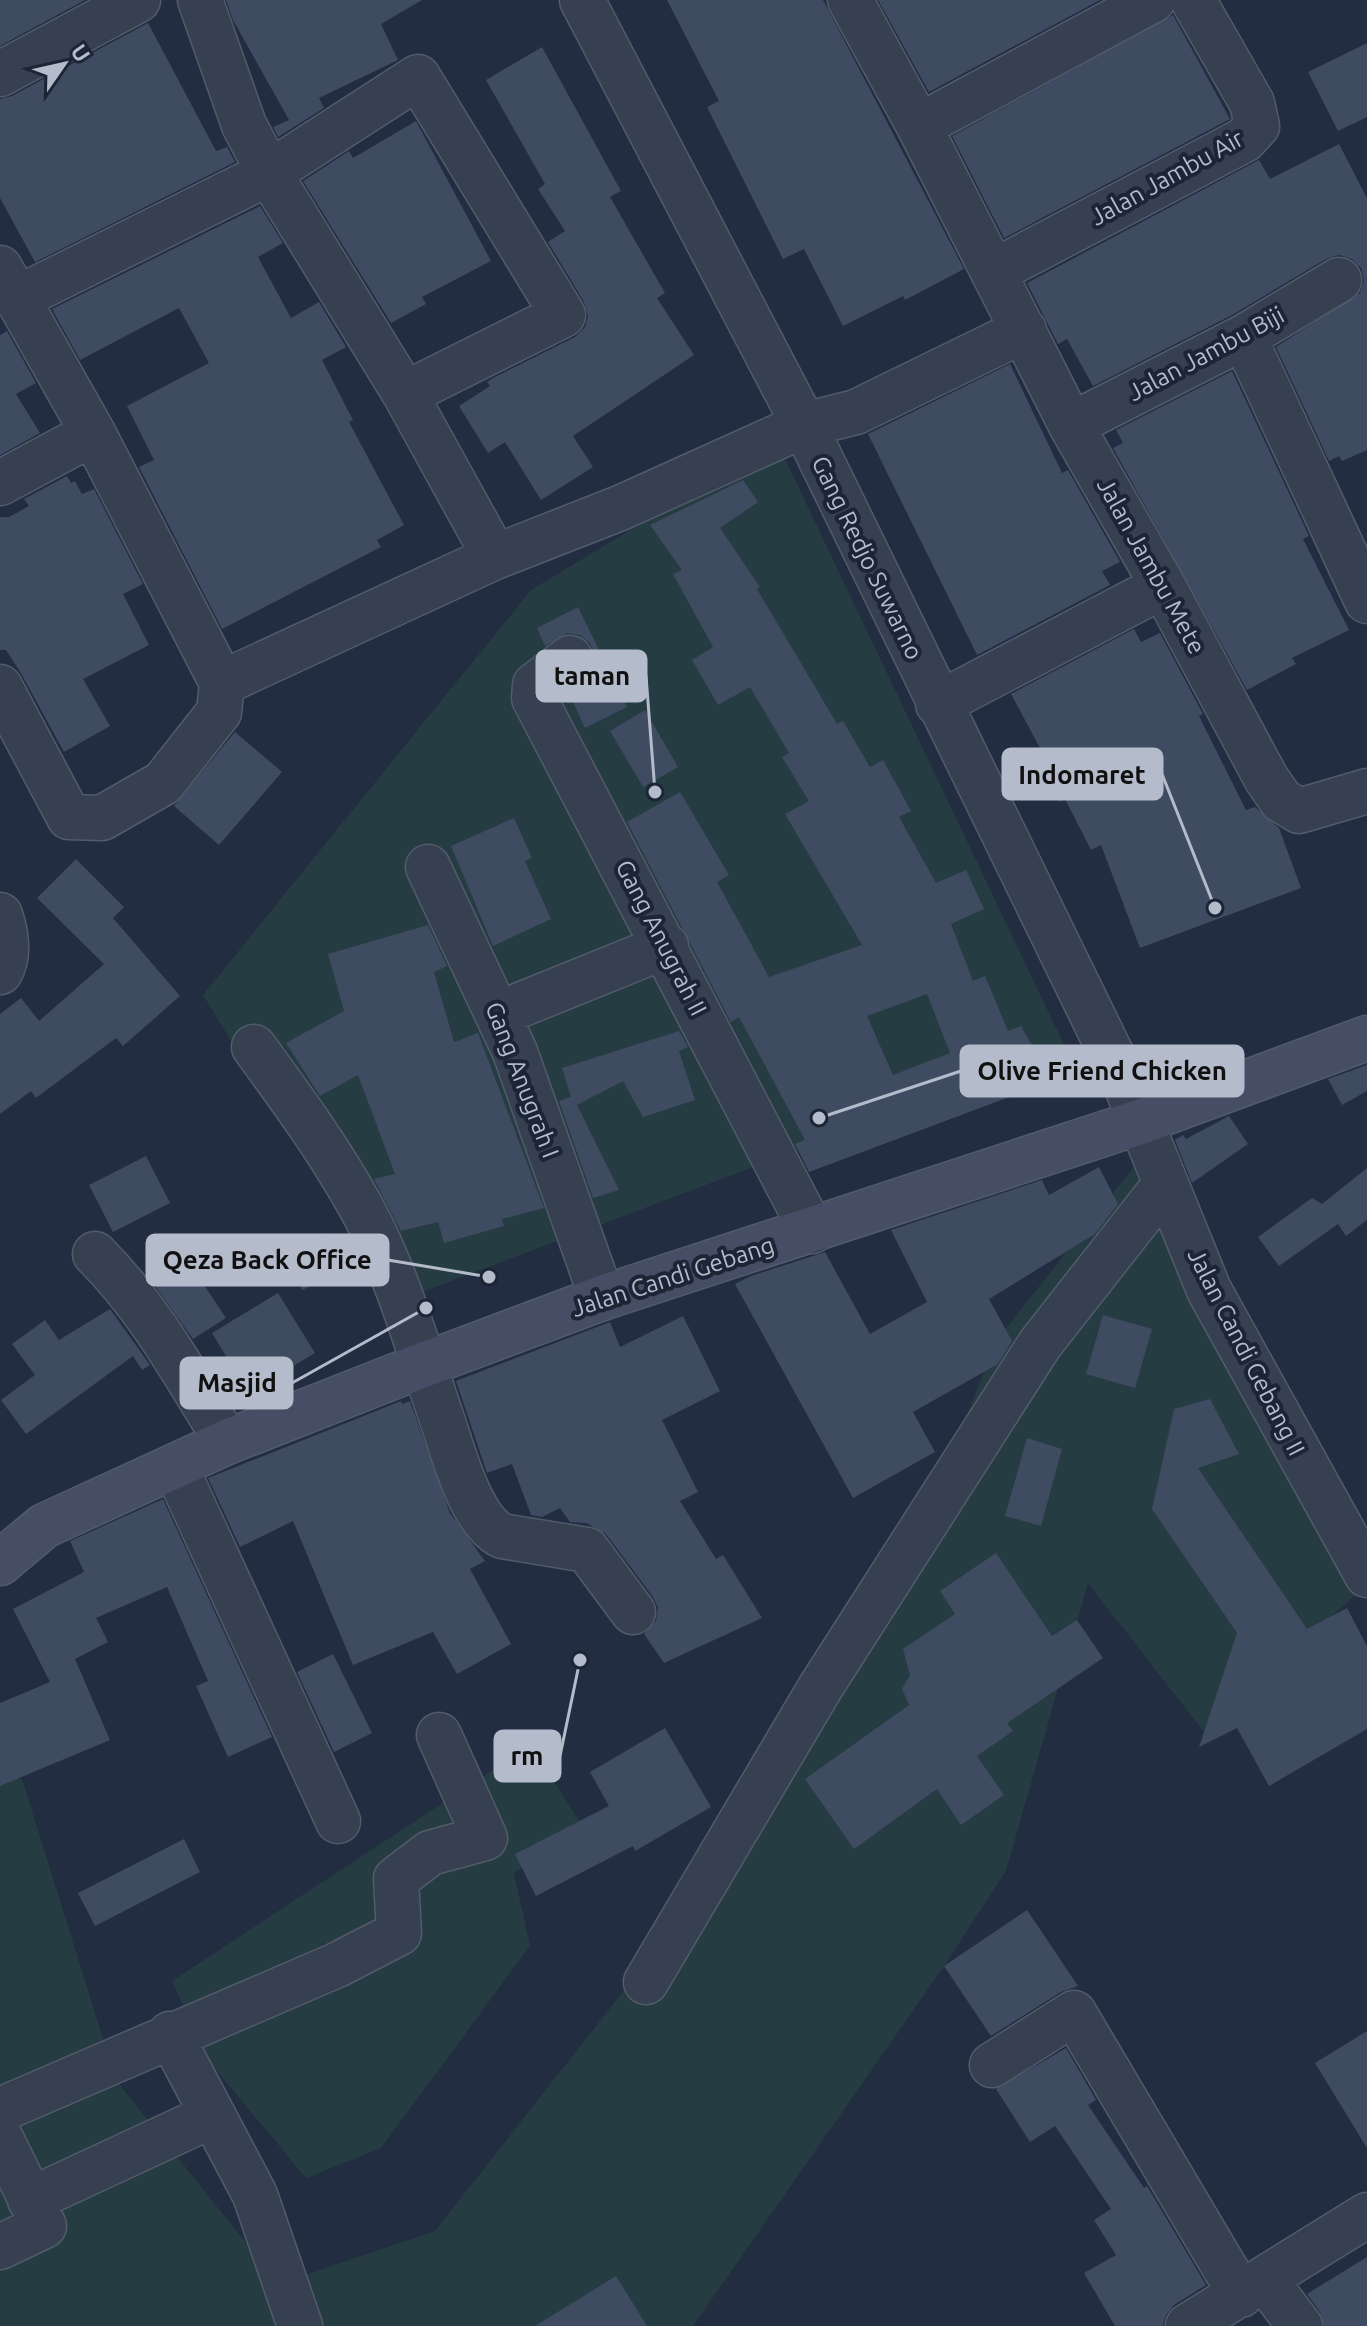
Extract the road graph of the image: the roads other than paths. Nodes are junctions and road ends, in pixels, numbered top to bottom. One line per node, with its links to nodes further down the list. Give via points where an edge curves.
1 (138, 0): 7 (street)
2 (200, 0): 9 (street, via 244,125)
3 (582, 0): 16 (street, Gang Redjo Suwarno)
4 (850, 0): 8 (street, Jalan Jambu Mete)
5 (1153, 0): 8 (street)
6 (1193, 0): 10 (street, Jalan Jambu Air, via 1252,103 1257,126 1244,140)
7 (0, 74)
8 (919, 126): 10 (street, Jalan Jambu Mete)
9 (269, 173): 12 (street); 15 (street); 15 (street, via 417,77 421,80 563,315)
10 (993, 272): 13 (street, Jalan Jambu Mete)
11 (1339, 280): 14 (street, Jalan Jambu Biji)
12 (8, 284): 18 (street)
13 (1024, 330): 16 (street, via 856,412); 17 (street, Jalan Jambu Mete)
14 (1244, 337): 17 (street, Jalan Jambu Biji); 22 (street)
15 (405, 394): 20 (street)
16 (804, 425): 20 (street, via 620,508); 26 (street, Gang Redjo Suwarno)
17 (1071, 425): 21 (street, Jalan Jambu Mete)
18 (93, 433): 19 (street); 24 (street)
19 (0, 483)
20 (495, 557): 24 (street)
21 (1163, 586): 26 (street); 27 (street, Jalan Jambu Mete, via 1281,800 1299,811)
22 (1367, 601)
23 (570, 658): 30 (street, Gang Anugrah II, via 535,685 534,698)
24 (222, 683): 25 (street, via 219,712 163,783 102,818 69,817)
25 (0, 687)
26 (938, 704): 35 (street, Gang Redjo Suwarno)
27 (1367, 791)
28 (428, 867): 32 (street, Gang Anugrah I)
29 (0, 915): 31 (street, via 6,932)
30 (666, 946): 32 (street); 37 (street, Gang Anugrah II)
31 (0, 972)
32 (498, 1014): 39 (street, Gang Anugrah I)
33 (1367, 1038): 35 (main road, Jalan Candi Gebang)
34 (254, 1047): 40 (street, via 363,1211 416,1334)
35 (1140, 1122): 36 (street, Jalan Candi Gebang II); 37 (main road, Jalan Candi Gebang)
36 (1164, 1186): 44 (street, Jalan Candi Gebang II, via 1209,1290); 48 (street, via 1040,1344 820,1688)
37 (812, 1231): 39 (main road, Jalan Candi Gebang)
38 (95, 1254): 41 (street, via 130,1288)
39 (602, 1298): 40 (main road, Jalan Candi Gebang)
40 (423, 1365): 41 (main road, Jalan Candi Gebang); 45 (street, via 462,1479 492,1531 587,1550)
41 (227, 1442): 42 (main road, Jalan Candi Gebang)
42 (175, 1466): 43 (main road, Jalan Candi Gebang, via 44,1526); 47 (street)
43 (0, 1563)
44 (1367, 1575)
45 (633, 1612)
46 (439, 1735): 49 (street, via 485,1838 430,1853 396,1879 399,1933 337,1965)
47 (338, 1821)
48 (646, 1982)
49 (170, 2034): 51 (street); 52 (street)
50 (992, 2065): 57 (street, via 1074,2013)
51 (0, 2110)
52 (213, 2115): 54 (street); 58 (street, via 255,2195)
53 (0, 2137): 54 (street)
54 (30, 2200): 56 (street, via 44,2226)
55 (1367, 2215): 57 (street)
56 (0, 2247)
57 (1253, 2288): 59 (street); 60 (street)
58 (300, 2326)
59 (1188, 2326)
60 (1300, 2326)

